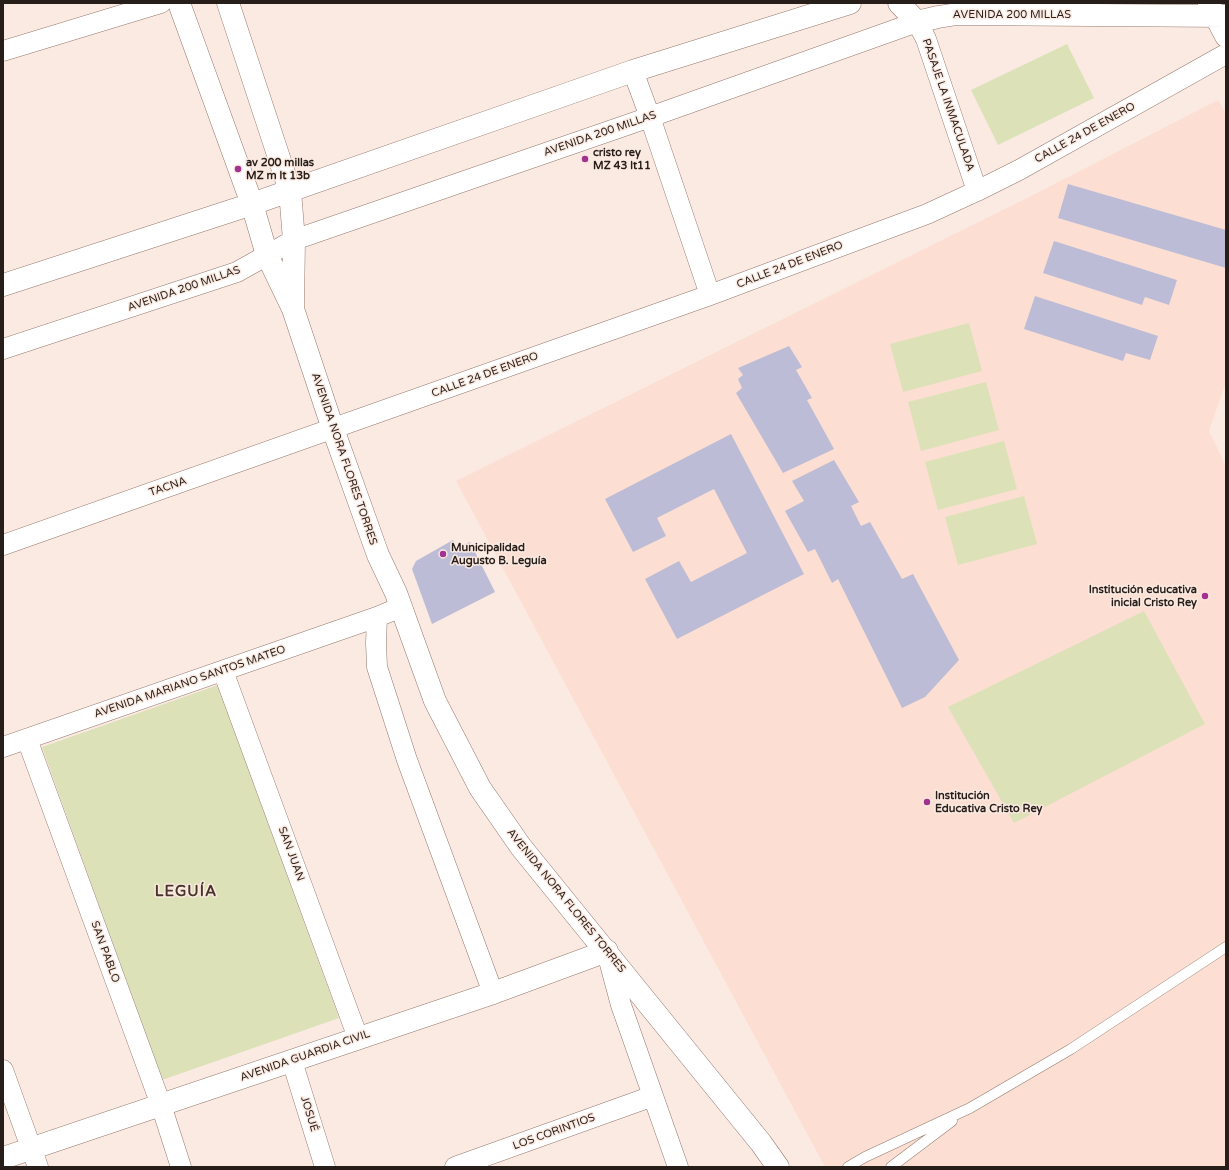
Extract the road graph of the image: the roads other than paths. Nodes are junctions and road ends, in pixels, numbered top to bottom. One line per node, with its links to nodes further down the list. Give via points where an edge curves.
1 (161, 3): 9 (street)
2 (179, 3): 15 (street, AVENIDA NORA FLORES TORRES)
3 (228, 3): 13 (street, AVENIDA NORA FLORES TORRES)
4 (850, 3): 11 (street)
5 (899, 3): 7 (street, PASAJE LA INMACULADA)
6 (1216, 11): 7 (street, AVENIDA 200 MILLAS, via 957,14); 8 (street)
7 (917, 22): 12 (street, AVENIDA 200 MILLAS); 14 (street, PASAJE LA INMACULADA, via 926,38)
8 (1226, 36)
9 (3, 51)
10 (1226, 54): 14 (street, CALLE 24 DE ENERO)
11 (632, 71): 12 (street); 13 (street)
12 (650, 117): 16 (street, AVENIDA 200 MILLAS); 19 (street)
13 (290, 191): 15 (street); 16 (street, AVENIDA NORA FLORES TORRES)
14 (977, 191): 19 (street, CALLE 24 DE ENERO, via 927,214)
15 (252, 204): 17 (street, AVENIDA NORA FLORES TORRES); 18 (street)
16 (294, 240): 17 (street, AVENIDA 200 MILLAS); 20 (street, AVENIDA NORA FLORES TORRES)
17 (266, 255): 20 (street, AVENIDA NORA FLORES TORRES); 21 (street, AVENIDA 200 MILLAS, via 237,272)
18 (3, 286)
19 (710, 295): 22 (street, CALLE 24 DE ENERO)
20 (293, 309): 22 (street, AVENIDA NORA FLORES TORRES)
21 (3, 349)
22 (333, 430): 23 (street, TACNA); 24 (street, AVENIDA NORA FLORES TORRES, via 378,555)
23 (3, 545)
24 (401, 607): 25 (street); 30 (street, AVENIDA NORA FLORES TORRES, via 435,701 480,788 521,847)
25 (377, 617): 26 (street, AVENIDA MARIANO SANTOS MATEO); 31 (street, via 376,651 379,674 407,760)
26 (223, 671): 27 (street, AVENIDA MARIANO SANTOS MATEO); 32 (street, SAN JUAN)
27 (27, 738): 28 (street, AVENIDA MARIANO SANTOS MATEO); 36 (street, SAN PABLO)
28 (3, 747)
29 (1226, 947): 37 (lane, via 1070,1049)
30 (607, 951): 31 (street, AVENIDA GUARDIA CIVIL); 35 (street, via 621,1005); 44 (street, AVENIDA NORA FLORES TORRES)
31 (493, 993): 32 (street, AVENIDA GUARDIA CIVIL)
32 (358, 1038): 33 (street, AVENIDA GUARDIA CIVIL)
33 (292, 1061): 36 (street, AVENIDA GUARDIA CIVIL); 42 (street, JOSUÉ)
34 (3, 1070): 39 (street)
35 (653, 1096): 40 (street, LOS CORINTIOS); 43 (street)
36 (161, 1105): 39 (street, AVENIDA GUARDIA CIVIL); 41 (street, SAN PABLO)
37 (970, 1108): 45 (lane, via 864,1157); 46 (lane)
38 (3, 1158): 39 (street, AVENIDA GUARDIA CIVIL)
39 (35, 1158)
40 (465, 1165)
41 (181, 1167)
42 (326, 1167)
43 (678, 1167)
44 (778, 1167)
45 (848, 1167)
46 (891, 1167)

